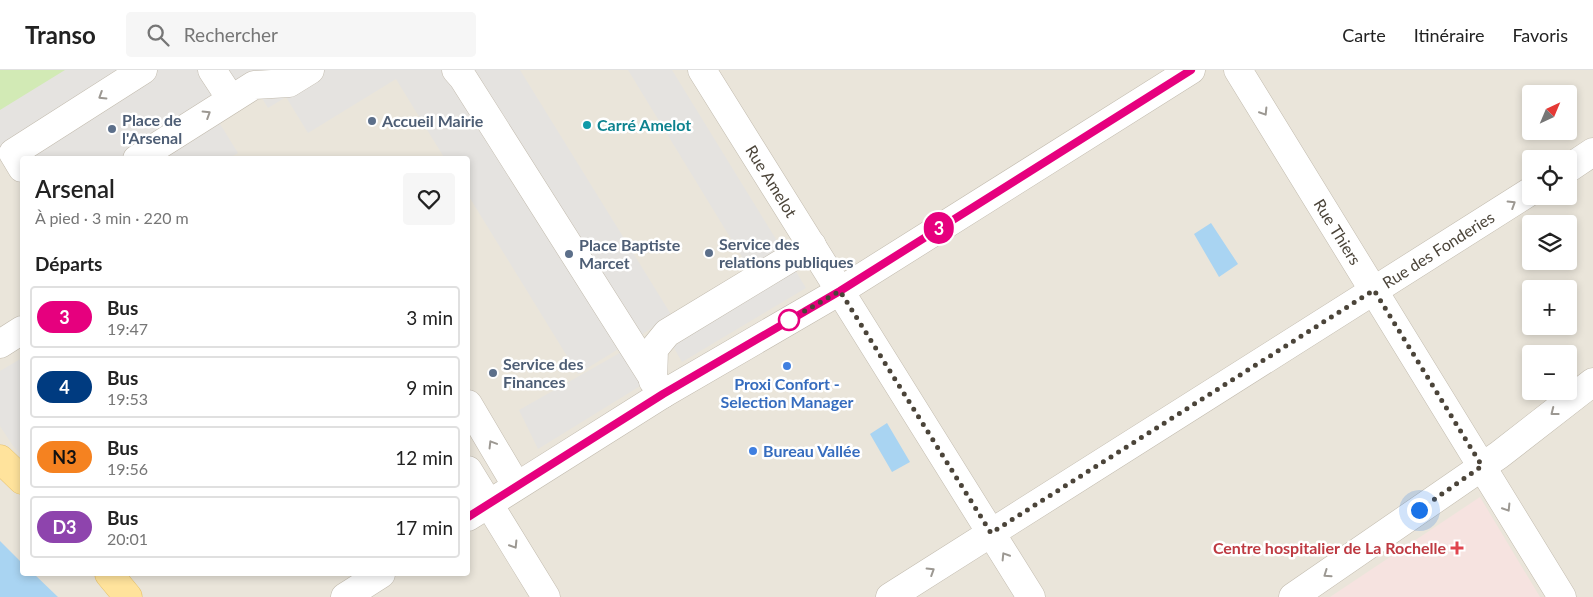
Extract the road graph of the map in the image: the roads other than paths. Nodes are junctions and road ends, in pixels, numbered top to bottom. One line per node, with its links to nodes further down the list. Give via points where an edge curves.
1 (144, 70): 12 (street, one-way to 12, via 13,153)
2 (212, 70): 8 (street)
3 (310, 70): 8 (street, via 289,83 254,85)
4 (456, 70): 20 (street)
5 (702, 70): 14 (street, Rue Amelot)
6 (1191, 70): 16 (street)
7 (1238, 70): 15 (street, Rue Thiers, one-way to 15)
8 (231, 99): 10 (street, one-way to 8)
9 (1593, 152): 11 (street)
10 (142, 156)
11 (1577, 163)
12 (20, 165)
13 (1522, 197): 15 (street, Rue des Fonderies, one-way to 13)
14 (812, 245): 16 (street, Rue Amelot); 20 (street, via 667,333 654,349)
15 (1374, 290): 23 (street, Rue Thiers); 28 (street, Rue des Fonderies)
16 (840, 291): 20 (street); 28 (street, Rue Amelot)
17 (20, 331): 18 (street)
18 (0, 344)
19 (1593, 382): 23 (street, one-way to 23)
20 (658, 387): 26 (street)
21 (470, 407): 26 (street, one-way to 21)
22 (0, 459): 24 (main road)
23 (1482, 466): 36 (street, one-way to 36); 37 (street, Rue Thiers, one-way to 37)
24 (20, 478)
25 (470, 478): 27 (street)
26 (516, 485): 27 (street)
27 (478, 510): 33 (street, one-way to 33)
28 (991, 533): 34 (street, Rue des Fonderies, one-way to 28); 35 (street, Rue Amelot, one-way to 28)
29 (111, 576): 31 (main road)
30 (378, 576): 32 (street)
31 (128, 597)
32 (345, 597)
33 (546, 597)
34 (890, 597)
35 (1031, 597)
36 (1293, 597)
37 (1562, 597)

